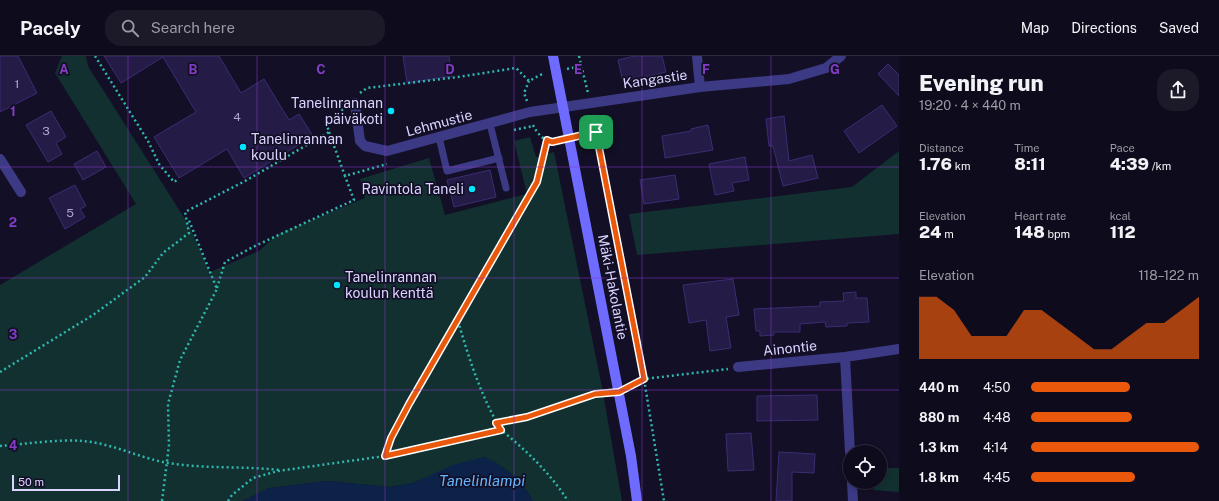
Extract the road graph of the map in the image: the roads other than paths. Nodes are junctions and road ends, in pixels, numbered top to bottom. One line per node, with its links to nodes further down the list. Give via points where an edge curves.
1 (553, 56): 6 (street, Mäki-Hakolantie)
2 (697, 56): 4 (street)
3 (840, 56): 4 (street, Kangastie, via 826,68 789,80)
4 (700, 87): 6 (street, Kangastie)
5 (353, 102): 8 (street, Lehmustie, via 360,141 365,146 387,151)
6 (563, 106): 7 (street, Lehmustie, via 530,112); 18 (street, Mäki-Hakolantie, via 631,456)
7 (490, 124): 8 (street, Lehmustie); 9 (lane)
8 (439, 137): 9 (lane, via 447,171)
9 (498, 158): 11 (lane)
10 (0, 159): 12 (street)
11 (506, 188)
12 (21, 192)
13 (899, 349): 14 (street, Ainontie)
14 (845, 357): 15 (street, Ainontie); 16 (street)
15 (738, 367)
16 (850, 445)
17 (852, 489): 19 (street)
18 (637, 501)
19 (853, 501)

